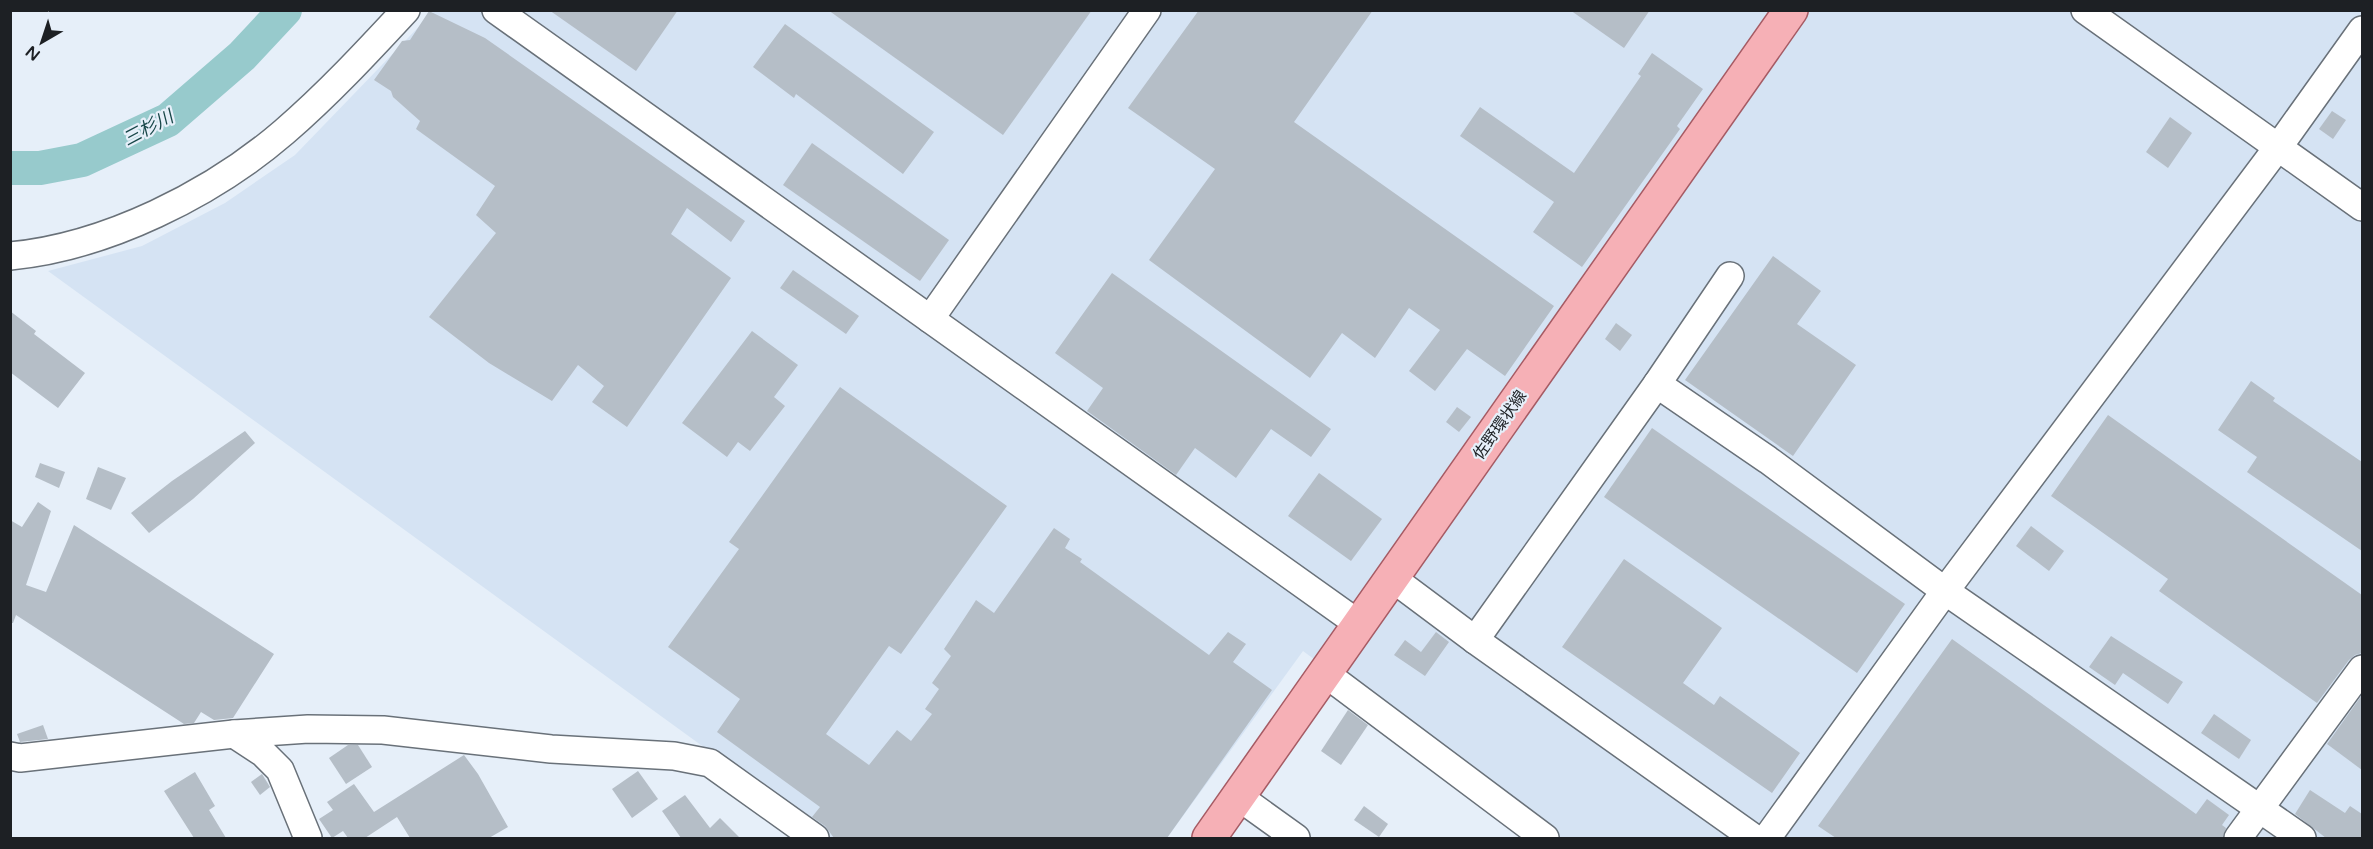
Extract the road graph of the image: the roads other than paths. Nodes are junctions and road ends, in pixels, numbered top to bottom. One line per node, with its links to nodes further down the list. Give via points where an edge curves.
1 (406, 10): 9 (street, via 328,93 232,171 179,203 118,229 43,253)
2 (496, 10): 11 (street)
3 (1147, 10): 11 (street)
4 (1791, 10): 13 (main road, 佐野環状線)
5 (2085, 10): 7 (street)
6 (2362, 30): 7 (street)
7 (2279, 147): 8 (street); 14 (street)
8 (2362, 207)
9 (10, 256)
10 (1730, 276): 12 (street)
11 (930, 319): 15 (street)
12 (1657, 384): 14 (street); 16 (street)
13 (1392, 578): 15 (main road, 佐野環状線); 16 (street)
14 (1946, 591): 22 (street); 29 (street)
15 (1360, 625): 18 (main road, 佐野環状線)
16 (1475, 640): 28 (street)
17 (2362, 669): 22 (street)
18 (1326, 674): 21 (main road, 佐野環状線); 27 (street)
19 (234, 734): 20 (street); 23 (street, via 280,770); 24 (street, via 308,729 383,730 551,749 693,759 710,763)
20 (10, 756)
21 (1239, 797): 25 (main road, 佐野環状線); 26 (street)
22 (2259, 808): 30 (street); 31 (street)
23 (308, 838)
24 (815, 838)
25 (1209, 838)
26 (1296, 838)
27 (1545, 838)
28 (1754, 838)
29 (1767, 838)
30 (2238, 838)
31 (2302, 838)

